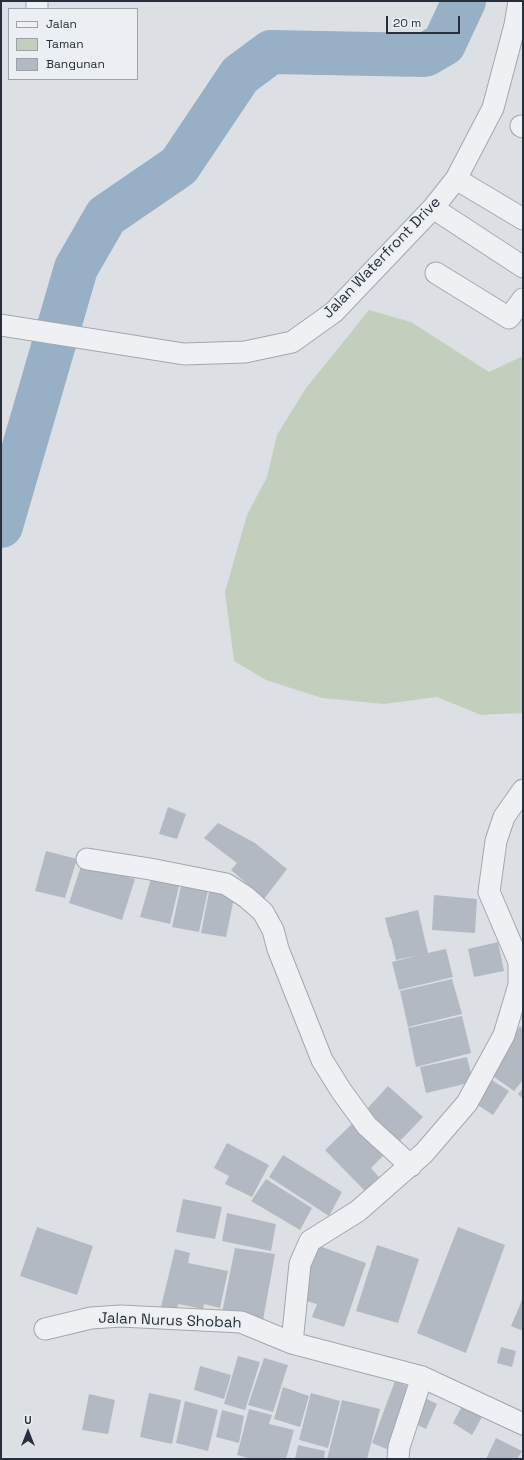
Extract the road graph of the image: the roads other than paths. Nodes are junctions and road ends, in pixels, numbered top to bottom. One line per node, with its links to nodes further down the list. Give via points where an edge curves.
1 (519, 1): 2 (street, Jalan Waterfront Drive, via 493,108)
2 (456, 179): 3 (street, Jalan Waterfront Drive); 4 (street)
3 (432, 208): 5 (street); 8 (street, Jalan Waterfront Drive, via 334,312 292,342 245,352 184,354)
4 (523, 220)
5 (523, 267)
6 (436, 273): 7 (street, via 509,318)
7 (523, 299)
8 (1, 325)
9 (523, 790): 11 (street, via 504,817 496,841 489,892 519,962 519,985 504,1035 467,1102)
10 (87, 859): 11 (street, via 226,884 263,912 273,930 278,949 322,1060 367,1126)
11 (411, 1166): 13 (street, via 358,1211 310,1241 300,1264)
12 (45, 1329): 13 (street, Jalan Nurus Shobah, via 91,1318 121,1316 241,1322)
13 (292, 1343): 14 (street, Jalan Nurus Shobah)
14 (422, 1377): 15 (street, Jalan Nurus Shobah); 16 (street, via 399,1447)
15 (523, 1424)
16 (398, 1459)

